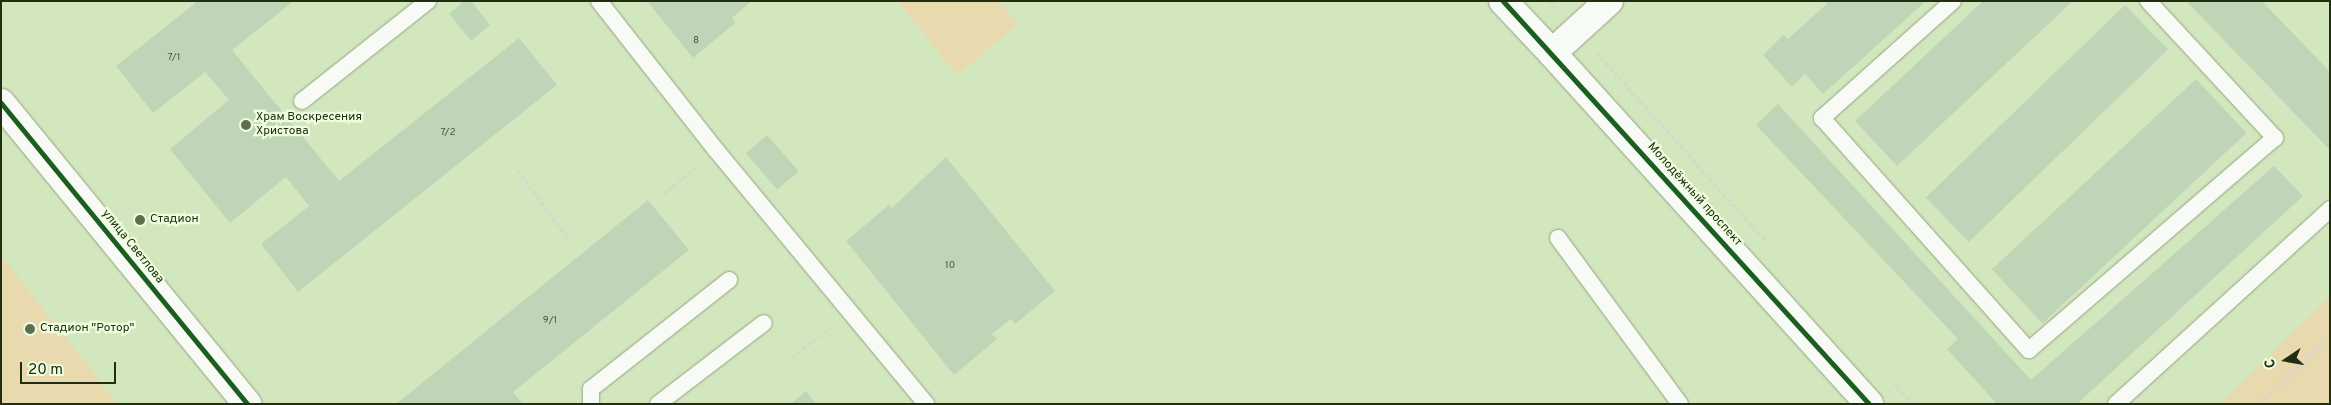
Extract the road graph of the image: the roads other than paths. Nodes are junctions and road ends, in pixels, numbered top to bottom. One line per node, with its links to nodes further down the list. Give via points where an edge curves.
1 (428, 1): 8 (lane)
2 (599, 1): 17 (lane, via 716,150)
3 (1503, 1): 7 (street, Молодёжный проспект)
4 (1609, 1): 7 (street)
5 (1952, 1): 6 (lane, via 1822,118 2029,350 2275,138)
6 (2148, 1)
7 (1552, 53): 19 (street, Молодёжный проспект)
8 (302, 101)
9 (1, 103): 14 (street, улица Светлова)
10 (2330, 209): 20 (lane)
11 (1558, 238): 18 (lane)
12 (728, 280): 15 (lane, via 591,389)
13 (764, 324): 16 (lane)
14 (247, 404)
15 (591, 404)
16 (658, 404)
17 (926, 404)
18 (1680, 404)
19 (1868, 404)
20 (2116, 404)

